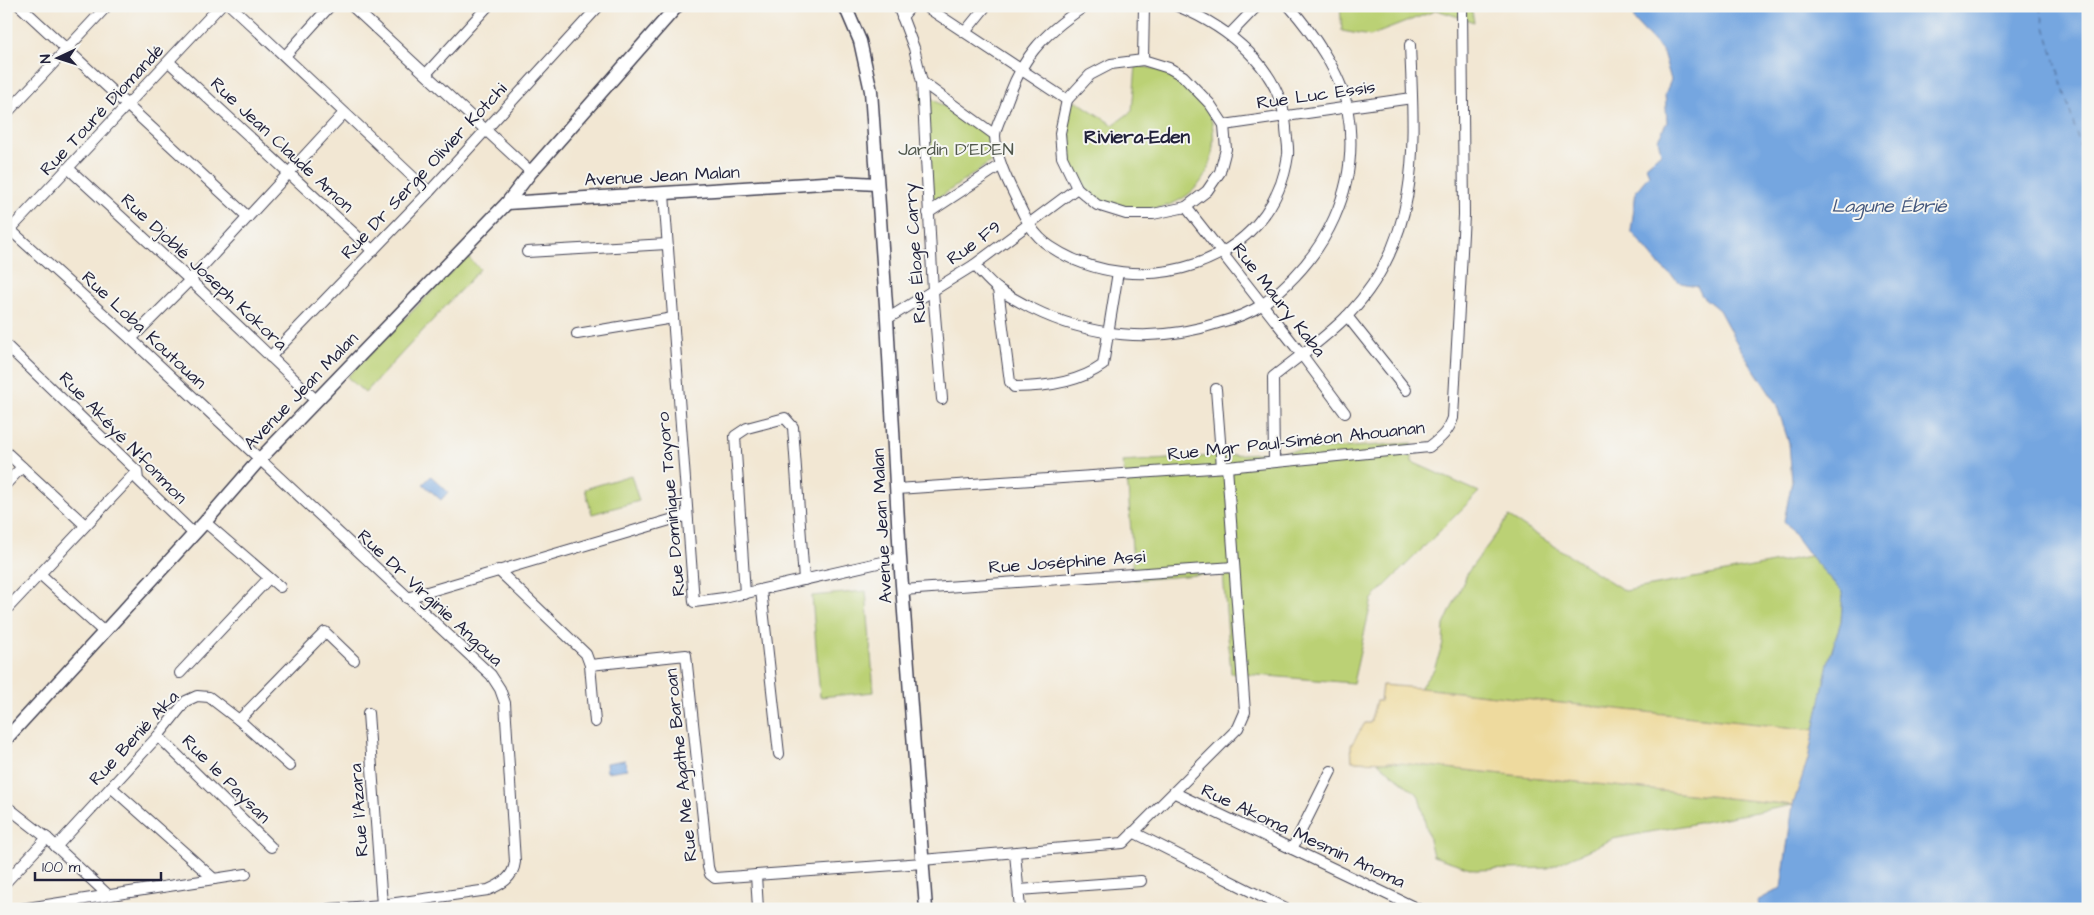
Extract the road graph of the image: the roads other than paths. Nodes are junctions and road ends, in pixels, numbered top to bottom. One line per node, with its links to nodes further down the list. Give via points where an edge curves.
1 (20, 6): 25 (street)
2 (107, 6): 25 (street)
3 (220, 6): 28 (street, Rue Touré Diomandé)
4 (231, 6): 26 (street)
5 (330, 6): 26 (street)
6 (352, 6): 30 (street)
7 (488, 6): 30 (street)
8 (599, 6): 40 (street, Rue Dr Serge Olivier Kotchi)
9 (677, 6): 44 (main road)
10 (845, 6): 46 (main road, via 860,41 871,91)
11 (898, 6): 21 (street, Rue Éloge Carry)
12 (911, 6): 21 (street)
13 (925, 6): 22 (street)
14 (986, 6): 22 (street)
15 (1085, 6): 29 (street, via 1052,29 1034,47)
16 (1144, 6): 27 (street)
17 (1177, 6): 23 (street)
18 (1258, 6): 23 (street)
19 (1289, 6): 35 (street, via 1302,20 1332,67)
20 (1462, 6): 82 (street, Rue Mgr Paul-Siméon Ahouanan, via 1464,215 1453,418 1448,430 1429,446)
21 (902, 17): 31 (street, Rue Éloge Carry)
22 (965, 32): 29 (street)
23 (1230, 34): 38 (street, via 1265,71 1278,94)
24 (1410, 45): 32 (street)
25 (67, 50): 34 (street); 37 (street)
26 (285, 56): 36 (street)
27 (1143, 60): 33 (street, via 1111,64 1090,75); 39 (street, via 1183,76)
28 (169, 62): 34 (street, Rue Touré Diomandé); 45 (street, Rue Jean Claude Amon)
29 (1020, 69): 33 (street); 41 (street)
30 (426, 74): 40 (street)
31 (922, 82): 41 (street); 52 (street, Rue Éloge Carry)
32 (1412, 98): 35 (street, Rue Luc Essis); 66 (street, via 1410,190 1401,222 1376,278)
33 (1067, 100): 47 (street, via 1060,133 1062,157)
34 (127, 106): 43 (street, Rue Touré Diomandé); 53 (street)
35 (1347, 106): 38 (street, Rue Luc Essis); 65 (street, via 1350,147 1342,201 1318,249 1300,272)
36 (344, 113): 45 (street); 48 (street)
37 (6, 114)
38 (1285, 116): 39 (street, Rue Luc Essis); 59 (street, via 1288,154 1279,189 1264,217 1247,236)
39 (1224, 124): 51 (street, via 1226,149 1220,172 1207,192)
40 (486, 128): 44 (street); 48 (street, Rue Dr Serge Olivier Kotchi)
41 (995, 135): 42 (street)
42 (1001, 165): 52 (street); 54 (street)
43 (69, 169): 55 (street, Rue Touré Diomandé); 62 (street, Rue Djoblé Joseph Kokora)
44 (531, 172): 50 (main road)
45 (289, 173): 53 (street); 57 (street, Rue Jean Claude Amon)
46 (877, 184): 49 (main road, Avenue Jean Malan, via 839,182); 68 (main road, Avenue Jean Malan)
47 (1077, 188): 51 (street, via 1097,205 1126,214 1154,214); 54 (street, Rue F9)
48 (429, 192): 57 (street, Rue Dr Serge Olivier Kotchi)
49 (664, 194): 50 (main road, Avenue Jean Malan); 56 (street, Rue Dominique Tayoro)
50 (506, 203): 78 (main road, Avenue Jean Malan)
51 (1186, 207): 59 (street, Rue Maury Kaba)
52 (928, 213): 64 (street, Rue Éloge Carry)
53 (248, 217): 62 (street)
54 (1028, 224): 60 (street, Rue F9); 61 (street, via 1052,249)
55 (8, 230): 71 (street, Rue Loba Koutouan)
56 (667, 244): 58 (street); 67 (street, Rue Dominique Tayoro)
57 (373, 251): 74 (street, Rue Dr Serge Olivier Kotchi)
58 (526, 252)
59 (1223, 254): 61 (street, via 1171,271); 65 (street, Rue Maury Kaba)
60 (974, 265): 63 (street); 64 (street, Rue F9)
61 (1118, 272): 69 (street)
62 (190, 280): 71 (street); 74 (street, Rue Djoblé Joseph Kokora)
63 (998, 289): 69 (street, via 1046,315); 69 (street, via 1010,382 1014,387 1058,384 1099,368 1105,358)
64 (933, 291): 68 (street, Rue F9); 77 (street, Rue Éloge Carry)
65 (1262, 305): 69 (street, via 1204,328 1145,336); 73 (street, Rue Maury Kaba)
66 (1347, 316): 73 (street); 76 (street)
67 (673, 318): 70 (street); 88 (street, Rue Dominique Tayoro)
68 (887, 319): 87 (main road, Avenue Jean Malan)
69 (1108, 333)
70 (577, 334)
71 (131, 339): 81 (street, Rue Loba Koutouan)
72 (6, 346): 85 (street, Rue Akéyé N'fonmon)
73 (1302, 355): 79 (street, Rue Maury Kaba); 82 (street, via 1273,378)
74 (270, 357): 78 (street, Rue Djoblé Joseph Kokora)
75 (1216, 388): 84 (street, Rue Me Agathe Baroan)
76 (1406, 390)
77 (942, 399)
78 (316, 400): 81 (main road, Avenue Jean Malan)
79 (1345, 414)
80 (6, 452): 83 (street)
81 (259, 460): 89 (main road, Avenue Jean Malan); 102 (street, Rue Dr Virginie Angoua)
82 (1274, 462): 84 (street, Rue Mgr Paul-Siméon Ahouanan)
83 (22, 467): 86 (street); 90 (street)
84 (1224, 467): 87 (street, Rue Mgr Paul-Siméon Ahouanan); 93 (street, Rue Me Agathe Baroan)
85 (137, 471): 90 (street); 91 (street, Rue Akéyé N'fonmon, via 138,480)
86 (6, 484)
87 (897, 489): 92 (main road, Avenue Jean Malan)
88 (687, 515): 94 (street); 99 (street, Rue Dominique Tayoro, via 694,602)
89 (205, 522): 91 (main road, Avenue Jean Malan); 97 (street)
90 (86, 525): 95 (street)
91 (194, 534): 104 (main road, Avenue Jean Malan)
92 (900, 558): 96 (street, Rue Dominique Tayoro); 101 (main road, Avenue Jean Malan)
93 (1234, 567): 101 (street, Rue Joséphine Assi); 117 (street, Rue Me Agathe Baroan, via 1245,712 1238,728)
94 (498, 570): 102 (street); 106 (street, via 586,654)
95 (40, 574): 103 (street); 104 (street)
96 (804, 577): 99 (street, via 793,427 785,418 747,428 735,436); 100 (street, Rue Dominique Tayoro)
97 (269, 578): 98 (street); 107 (street)
98 (280, 587)
99 (744, 590): 100 (street, Rue Dominique Tayoro)
100 (761, 590): 113 (street)
101 (903, 590): 125 (main road, Avenue Jean Malan)
102 (407, 598): 133 (street, Rue Dr Virginie Angoua, via 491,675 505,703 514,870 505,882 488,890)
103 (6, 610)
104 (104, 632): 112 (main road, Avenue Jean Malan)
105 (354, 660): 109 (street, via 325,632)
106 (590, 665): 110 (street); 127 (street, Rue Me Agathe Baroan, via 686,655 710,874 715,878)
107 (180, 673)
108 (368, 713): 134 (street, Rue l'Azara)
109 (239, 720): 111 (street, Rue Benié Aka, via 209,697 197,696 186,701); 114 (street, Rue Benié Aka)
110 (595, 722)
111 (158, 736): 116 (street, Rue Benié Aka); 122 (street, Rue le Paysan)
112 (6, 739)
113 (779, 754)
114 (290, 766)
115 (1331, 771): 123 (street)
116 (110, 787): 121 (street, Rue Benié Aka); 128 (street)
117 (1174, 793): 119 (street, Rue Me Agathe Baroan); 123 (street, Rue Akoma Mesmin Anoma)
118 (6, 806): 120 (street)
119 (1133, 832): 124 (street, Rue Me Agathe Baroan, via 1123,843); 142 (street)
120 (46, 838): 121 (street); 130 (street)
121 (56, 847): 132 (street)
122 (271, 847)
123 (1292, 849): 143 (street, Rue Akoma Mesmin Anoma)
124 (1015, 853): 125 (street, Rue Me Agathe Baroan); 131 (street)
125 (922, 861): 127 (street, Rue Me Agathe Baroan); 140 (main road, Avenue Jean Malan)
126 (246, 874): 128 (street)
127 (756, 875): 139 (street)
128 (214, 879): 132 (street)
129 (1141, 881): 131 (street)
130 (6, 882)
131 (1019, 890): 141 (street)
132 (108, 895): 135 (street)
133 (443, 897): 134 (street, Rue Dr Virginie Angoua); 138 (street)
134 (382, 905): 137 (street, Rue Dr Virginie Angoua)
135 (55, 906): 136 (street)
136 (21, 909)
137 (328, 909)
138 (444, 909)
139 (758, 909)
140 (926, 909)
141 (1020, 909)
142 (1286, 909)
143 (1418, 909)

